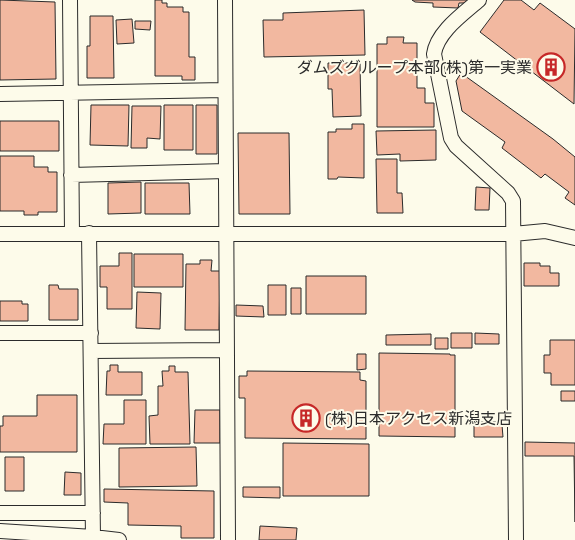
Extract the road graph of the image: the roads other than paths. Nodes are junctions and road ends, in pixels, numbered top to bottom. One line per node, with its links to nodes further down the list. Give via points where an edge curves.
1 (70, 0): 6 (street)
2 (225, 0): 4 (street)
3 (479, 0): 13 (street, via 451,25 435,46 434,54 450,138 508,193 513,201)
4 (225, 90): 6 (street); 7 (street)
5 (0, 94): 6 (street)
6 (70, 94): 8 (street)
7 (226, 171): 8 (street); 9 (street)
8 (70, 175): 11 (street)
9 (226, 233): 12 (street); 13 (street); 17 (street)
10 (0, 234): 11 (street)
11 (72, 234): 12 (street)
12 (89, 234): 16 (street)
13 (513, 234): 14 (street, via 546,231); 25 (street)
14 (575, 238)
15 (0, 333): 16 (street)
16 (91, 333): 18 (street)
17 (226, 350): 18 (street); 24 (street)
18 (91, 351): 19 (street)
19 (93, 512): 20 (street); 22 (street)
20 (0, 513)
21 (0, 532): 22 (street)
22 (93, 537): 23 (street)
23 (119, 540)
24 (228, 540)
25 (516, 540)

